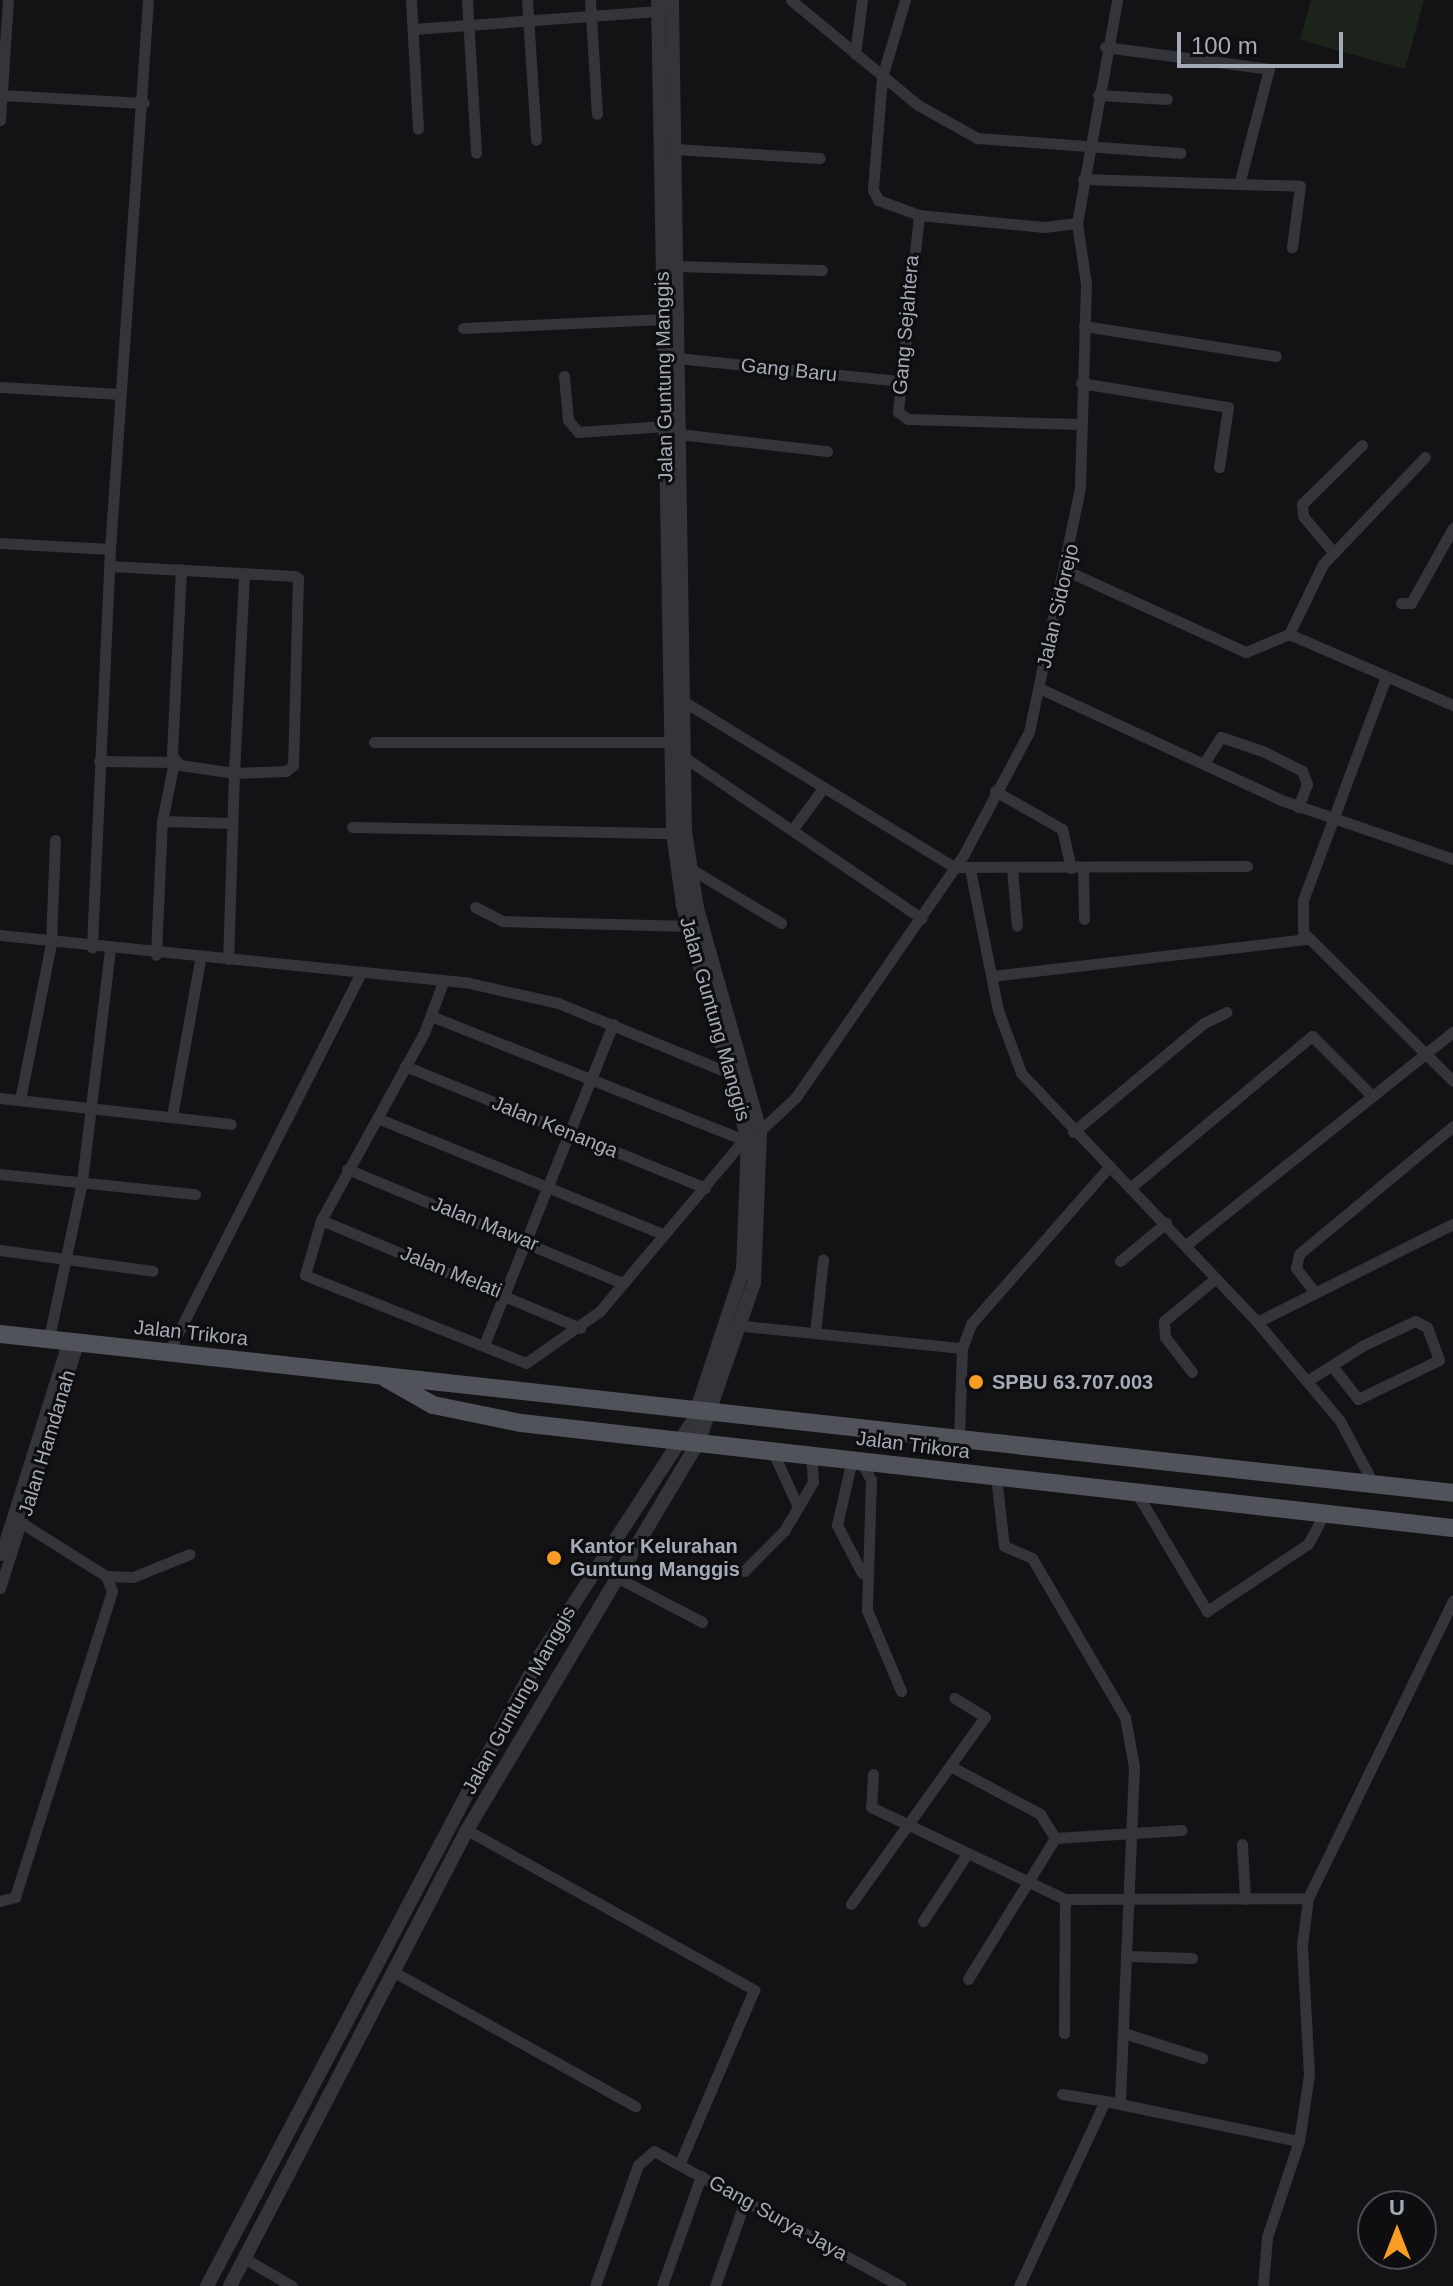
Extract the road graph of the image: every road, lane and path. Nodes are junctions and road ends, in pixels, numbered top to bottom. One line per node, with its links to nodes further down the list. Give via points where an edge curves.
1 (8, 0): 19 (street)
2 (148, 0): 24 (street)
3 (411, 0): 16 (street)
4 (467, 0): 15 (street)
5 (527, 0): 14 (street)
6 (590, 0): 13 (street)
7 (672, 0): 27 (street, Jalan Guntung Manggis)
8 (791, 0): 18 (street)
9 (862, 0): 18 (street)
10 (905, 0): 20 (street)
11 (1117, 0): 17 (street, Jalan Sidorejo)
12 (658, 5): 13 (street); 27 (street, Jalan Guntung Manggis)
13 (591, 15): 14 (street); 25 (street)
14 (528, 20): 15 (street); 29 (street)
15 (468, 25): 16 (street); 32 (street)
16 (413, 29): 28 (street)
17 (1105, 47): 22 (street, Jalan Sidorejo); 36 (street, via 1269,69)
18 (855, 54): 20 (street)
19 (2, 60): 21 (street)
20 (882, 77): 30 (street, via 936,118 993,143); 37 (street, via 874,196)
21 (2, 95): 24 (street); 26 (street)
22 (1098, 95): 23 (street); 30 (street, Jalan Sidorejo)
23 (1167, 99)
24 (144, 103): 51 (street)
25 (597, 114)
26 (0, 120)
27 (668, 128): 31 (street, Jalan Guntung Manggis); 42 (street, Jalan Guntung Manggis)
28 (418, 129)
29 (536, 140)
30 (1086, 148): 33 (street); 35 (street, Jalan Sidorejo)
31 (675, 149): 34 (street); 40 (street, Jalan Guntung Manggis)
32 (476, 153)
33 (1180, 153)
34 (820, 158)
35 (1083, 179): 36 (street); 38 (street, Jalan Sidorejo)
36 (1239, 184): 39 (street, via 1300,186)
37 (919, 215): 38 (street, via 1044,227); 48 (street, Gang Sejahtera)
38 (1077, 223): 43 (street, Jalan Sidorejo)
39 (1292, 247)
40 (676, 266): 41 (street); 46 (street, Jalan Guntung Manggis)
41 (822, 270)
42 (664, 319): 44 (street); 53 (street, Jalan Guntung Manggis)
43 (1084, 326): 45 (street); 49 (street, Jalan Sidorejo)
44 (463, 328)
45 (1276, 356)
46 (677, 358): 48 (street, Gang Baru); 54 (street, Jalan Guntung Manggis)
47 (564, 376): 53 (street, via 568,420 578,432)
48 (901, 381): 52 (street, Gang Sejahtera, via 898,412 908,419)
49 (1081, 383): 52 (street, Jalan Sidorejo); 58 (street, via 1228,407)
50 (0, 387): 51 (street)
51 (120, 394): 61 (street)
52 (1079, 424): 67 (street, Jalan Sidorejo, via 1080,487)
53 (665, 426): 64 (street, Jalan Guntung Manggis)
54 (679, 434): 56 (street); 64 (street, Jalan Guntung Manggis)
55 (1362, 445): 63 (street, via 1302,504 1303,516)
56 (827, 451)
57 (1425, 457): 63 (street)
58 (1219, 467)
59 (1453, 528): 62 (street)
60 (0, 543): 61 (street)
61 (110, 549): 65 (street)
62 (1448, 551): 69 (street, via 1411,603)
63 (1334, 553): 70 (street, via 1299,602)
64 (673, 558): 74 (street, Jalan Guntung Manggis); 77 (street, Jalan Guntung Manggis)
65 (110, 566): 66 (street); 79 (street)
66 (181, 569): 68 (street); 80 (street)
67 (1065, 570): 70 (street, via 1246,652); 72 (street, Jalan Sidorejo)
68 (244, 574): 82 (street); 82 (street, via 300,581 293,765)
69 (1401, 603)
70 (1289, 634): 71 (street)
71 (1386, 677): 75 (street); 86 (street)
72 (1039, 688): 81 (street); 84 (street, Jalan Sidorejo, via 1029,732)
73 (1453, 691): 75 (street)
74 (683, 701): 78 (street, Jalan Guntung Manggis); 83 (street)
75 (1451, 704)
76 (374, 742): 77 (street)
77 (670, 742): 91 (street, Jalan Guntung Manggis)
78 (684, 757): 90 (street); 98 (street, Jalan Guntung Manggis)
79 (99, 761): 80 (street); 109 (street)
80 (174, 762): 82 (street); 87 (street)
81 (1204, 763): 85 (street); 85 (street, via 1221,737 1265,752 1302,771 1307,784)
82 (234, 773): 88 (street)
83 (821, 791): 90 (street); 95 (street)
84 (995, 791): 95 (street, Jalan Sidorejo); 97 (street, via 1062,829)
85 (1298, 807): 86 (street)
86 (1330, 819): 93 (street); 107 (street, via 1303,900)
87 (162, 821): 88 (street); 111 (street)
88 (232, 823): 112 (street)
89 (352, 827): 91 (street)
90 (792, 830): 101 (street)
91 (673, 833): 104 (street, Jalan Guntung Manggis)
92 (55, 840): 108 (street)
93 (1453, 859)
94 (1247, 866): 97 (street)
95 (954, 867): 99 (street); 101 (street, Jalan Sidorejo)
96 (1012, 868): 97 (street); 99 (street); 105 (street)
97 (1077, 868): 102 (street)
98 (691, 869): 103 (street); 123 (street, Jalan Guntung Manggis)
99 (970, 869): 115 (street)
100 (475, 907): 104 (street, via 502,921)
101 (921, 918): 136 (street, Jalan Sidorejo, via 796,1097)
102 (1084, 919)
103 (781, 923)
104 (689, 926): 123 (street, Jalan Guntung Manggis)
105 (1017, 926)
106 (0, 935): 108 (street)
107 (1306, 939): 115 (street); 121 (street)
108 (51, 944): 109 (street); 128 (street)
109 (92, 948): 110 (street)
110 (110, 949): 111 (street); 129 (street, Jalan Hamdanah)
111 (156, 955): 113 (street)
112 (228, 959): 113 (street); 114 (street)
113 (200, 961): 130 (street)
114 (361, 973): 116 (street); 168 (street)
115 (992, 976): 135 (street, via 1021,1073)
116 (443, 982): 118 (street); 119 (street, via 518,992)
117 (1227, 1012): 135 (street, via 1204,1023)
118 (431, 1016): 122 (street); 124 (street)
119 (613, 1024): 123 (street); 124 (street)
120 (1453, 1032): 121 (street)
121 (1422, 1052): 125 (street); 126 (street)
122 (405, 1066): 131 (street); 134 (street, Jalan Kenanga)
123 (738, 1076): 136 (street, Jalan Guntung Manggis)
124 (590, 1079): 134 (street); 136 (street)
125 (1453, 1081)
126 (1370, 1094): 143 (street, via 1312,1036); 150 (street)
127 (0, 1098): 128 (street)
128 (20, 1100): 129 (street)
129 (92, 1105): 130 (street); 140 (street, Jalan Hamdanah)
130 (172, 1116): 132 (street)
131 (377, 1118): 138 (street); 141 (street)
132 (231, 1124)
133 (1453, 1126): 158 (street, via 1299,1254 1296,1268)
134 (568, 1132): 141 (street); 142 (street, Jalan Kenanga)
135 (1073, 1132): 137 (street)
136 (750, 1138): 142 (street, Jalan Sidorejo); 161 (street, Jalan Guntung Manggis, via 762,1228); 175 (street, Jalan Guntung Manggis, via 743,1270)
137 (1110, 1166): 143 (street); 167 (street, via 971,1324)
138 (347, 1169): 145 (street); 149 (street, Jalan Mawar)
139 (0, 1174): 140 (street)
140 (82, 1181): 144 (street); 152 (street, Jalan Hamdanah)
141 (544, 1187): 148 (street); 149 (street)
142 (705, 1188): 148 (street, Jalan Sidorejo)
143 (1130, 1188): 146 (street)
144 (195, 1194)
145 (321, 1220): 159 (street, Jalan Melati); 166 (street, via 305,1275)
146 (1166, 1223): 150 (street); 154 (street)
147 (1453, 1224): 158 (street)
148 (660, 1233): 157 (street, Jalan Sidorejo)
149 (525, 1240): 157 (street, Jalan Mawar); 159 (street)
150 (1186, 1245): 156 (street)
151 (0, 1250): 152 (street)
152 (64, 1258): 155 (street); 165 (street, Jalan Hamdanah)
153 (823, 1259): 163 (street)
154 (1120, 1261)
155 (153, 1271)
156 (1216, 1278): 160 (street); 170 (street, via 1164,1321 1165,1337)
157 (622, 1283): 162 (street, Jalan Sidorejo)
158 (1313, 1290): 160 (street)
159 (502, 1292): 162 (street, Jalan Melati); 166 (street)
160 (1257, 1322): 173 (street)
161 (744, 1326): 163 (street); 175 (street, Jalan Guntung Manggis)
162 (580, 1328): 166 (street, Jalan Sidorejo, via 523,1364)
163 (815, 1333): 167 (street)
164 (0, 1334): 165 (main road, Jalan Trikora)
165 (64, 1341): 168 (main road, Jalan Trikora); 187 (street, Jalan Hamdanah)
166 (484, 1345)
167 (962, 1348): 176 (street)
168 (169, 1351): 171 (main road, Jalan Trikora)
169 (1332, 1366): 169 (street, via 1415,1321 1427,1327 1439,1360 1358,1399); 173 (street)
170 (1192, 1372)
171 (378, 1373): 172 (main road, Jalan Trikora); 174 (main road, Jalan Trikora)
172 (437, 1381): 174 (main road); 175 (main road, Jalan Trikora)
173 (1307, 1381): 182 (street, via 1340,1421)
174 (433, 1405): 177 (main road, Jalan Trikora, via 521,1423)
175 (704, 1410): 176 (main road, Jalan Trikora); 177 (street, Jalan Guntung Manggis)
176 (959, 1437): 182 (main road, Jalan Trikora)
177 (690, 1440): 178 (main road, Jalan Trikora); 193 (street, Jalan Guntung Manggis); 228 (street, Jalan Guntung Manggis, via 541,1654)
178 (772, 1450): 179 (main road, Jalan Trikora); 185 (street)
179 (811, 1455): 180 (main road, Jalan Trikora); 185 (street, via 813,1482)
180 (856, 1459): 181 (main road, Jalan Trikora); 194 (street, via 871,1480); 194 (street, via 837,1525)
181 (996, 1477): 183 (main road, Jalan Trikora); 205 (street, via 1004,1546 1032,1558 1125,1717 1134,1767)
182 (1374, 1485): 184 (main road, Jalan Trikora)
183 (1136, 1492): 186 (main road, Jalan Trikora); 186 (street, via 1207,1611 1308,1544)
184 (1449, 1493): 188 (main road)
185 (798, 1507): 191 (street)
186 (1324, 1514): 188 (main road, Jalan Trikora)
187 (18, 1520): 190 (street, Jalan Hamdanah); 192 (street); 195 (street, Jalan Hamdanah)
188 (1448, 1528)
189 (190, 1554): 192 (street, via 133,1577)
190 (0, 1555)
191 (744, 1571)
192 (106, 1576): 213 (street, via 112,1591 15,1897)
193 (616, 1577): 197 (street); 203 (street, Jalan Guntung Manggis)
194 (864, 1577): 198 (street, via 867,1610)
195 (0, 1588)
196 (1453, 1601): 210 (street)
197 (702, 1622)
198 (901, 1691)
199 (954, 1698): 200 (street, via 985,1717)
200 (954, 1768): 202 (street); 206 (street, via 1033,1809)
201 (873, 1774): 202 (street, via 871,1807)
202 (909, 1826): 208 (street); 215 (street)
203 (467, 1830): 219 (street, Jalan Guntung Manggis); 231 (street, via 754,1990)
204 (1182, 1830): 205 (street)
205 (1131, 1831): 206 (street); 214 (street)
206 (1055, 1838): 209 (street)
207 (1242, 1844): 212 (street)
208 (967, 1854): 209 (street); 216 (street)
209 (1026, 1883): 211 (street); 220 (street)
210 (1308, 1898): 212 (street); 230 (street, via 1302,1945 1309,2075)
211 (1065, 1899): 214 (street); 221 (street)
212 (1245, 1899): 214 (street)
213 (0, 1901)
214 (1129, 1901): 217 (street)
215 (851, 1904)
216 (923, 1921)
217 (1128, 1956): 218 (street); 222 (street)
218 (1192, 1958)
219 (394, 1972): 227 (street); 229 (street, Jalan Guntung Manggis)
220 (968, 1979)
221 (1064, 2033)
222 (1127, 2034): 223 (street); 226 (street)
223 (1202, 2058)
224 (1062, 2094): 225 (street)
225 (1105, 2101): 226 (street); 242 (street)
226 (1120, 2101): 230 (street)
227 (635, 2106)
228 (293, 2125): 229 (street); 235 (street, Jalan Guntung Manggis)
229 (310, 2133): 234 (street, Jalan Guntung Manggis)
230 (1299, 2141): 243 (street, via 1267,2237)
231 (679, 2165): 232 (street, Gang Surya Jaya); 238 (street, Gang Surya Jaya, via 654,2151 638,2165)
232 (701, 2176): 233 (street, Gang Surya Jaya); 239 (street)
233 (745, 2201): 240 (street); 241 (street, Gang Surya Jaya)
234 (244, 2258): 236 (street, Jalan Guntung Manggis); 237 (street)
235 (207, 2286)
236 (230, 2286)
237 (292, 2286)
238 (595, 2286)
239 (662, 2286)
240 (715, 2286)
241 (901, 2286)
242 (1019, 2286)
243 (1263, 2286)

